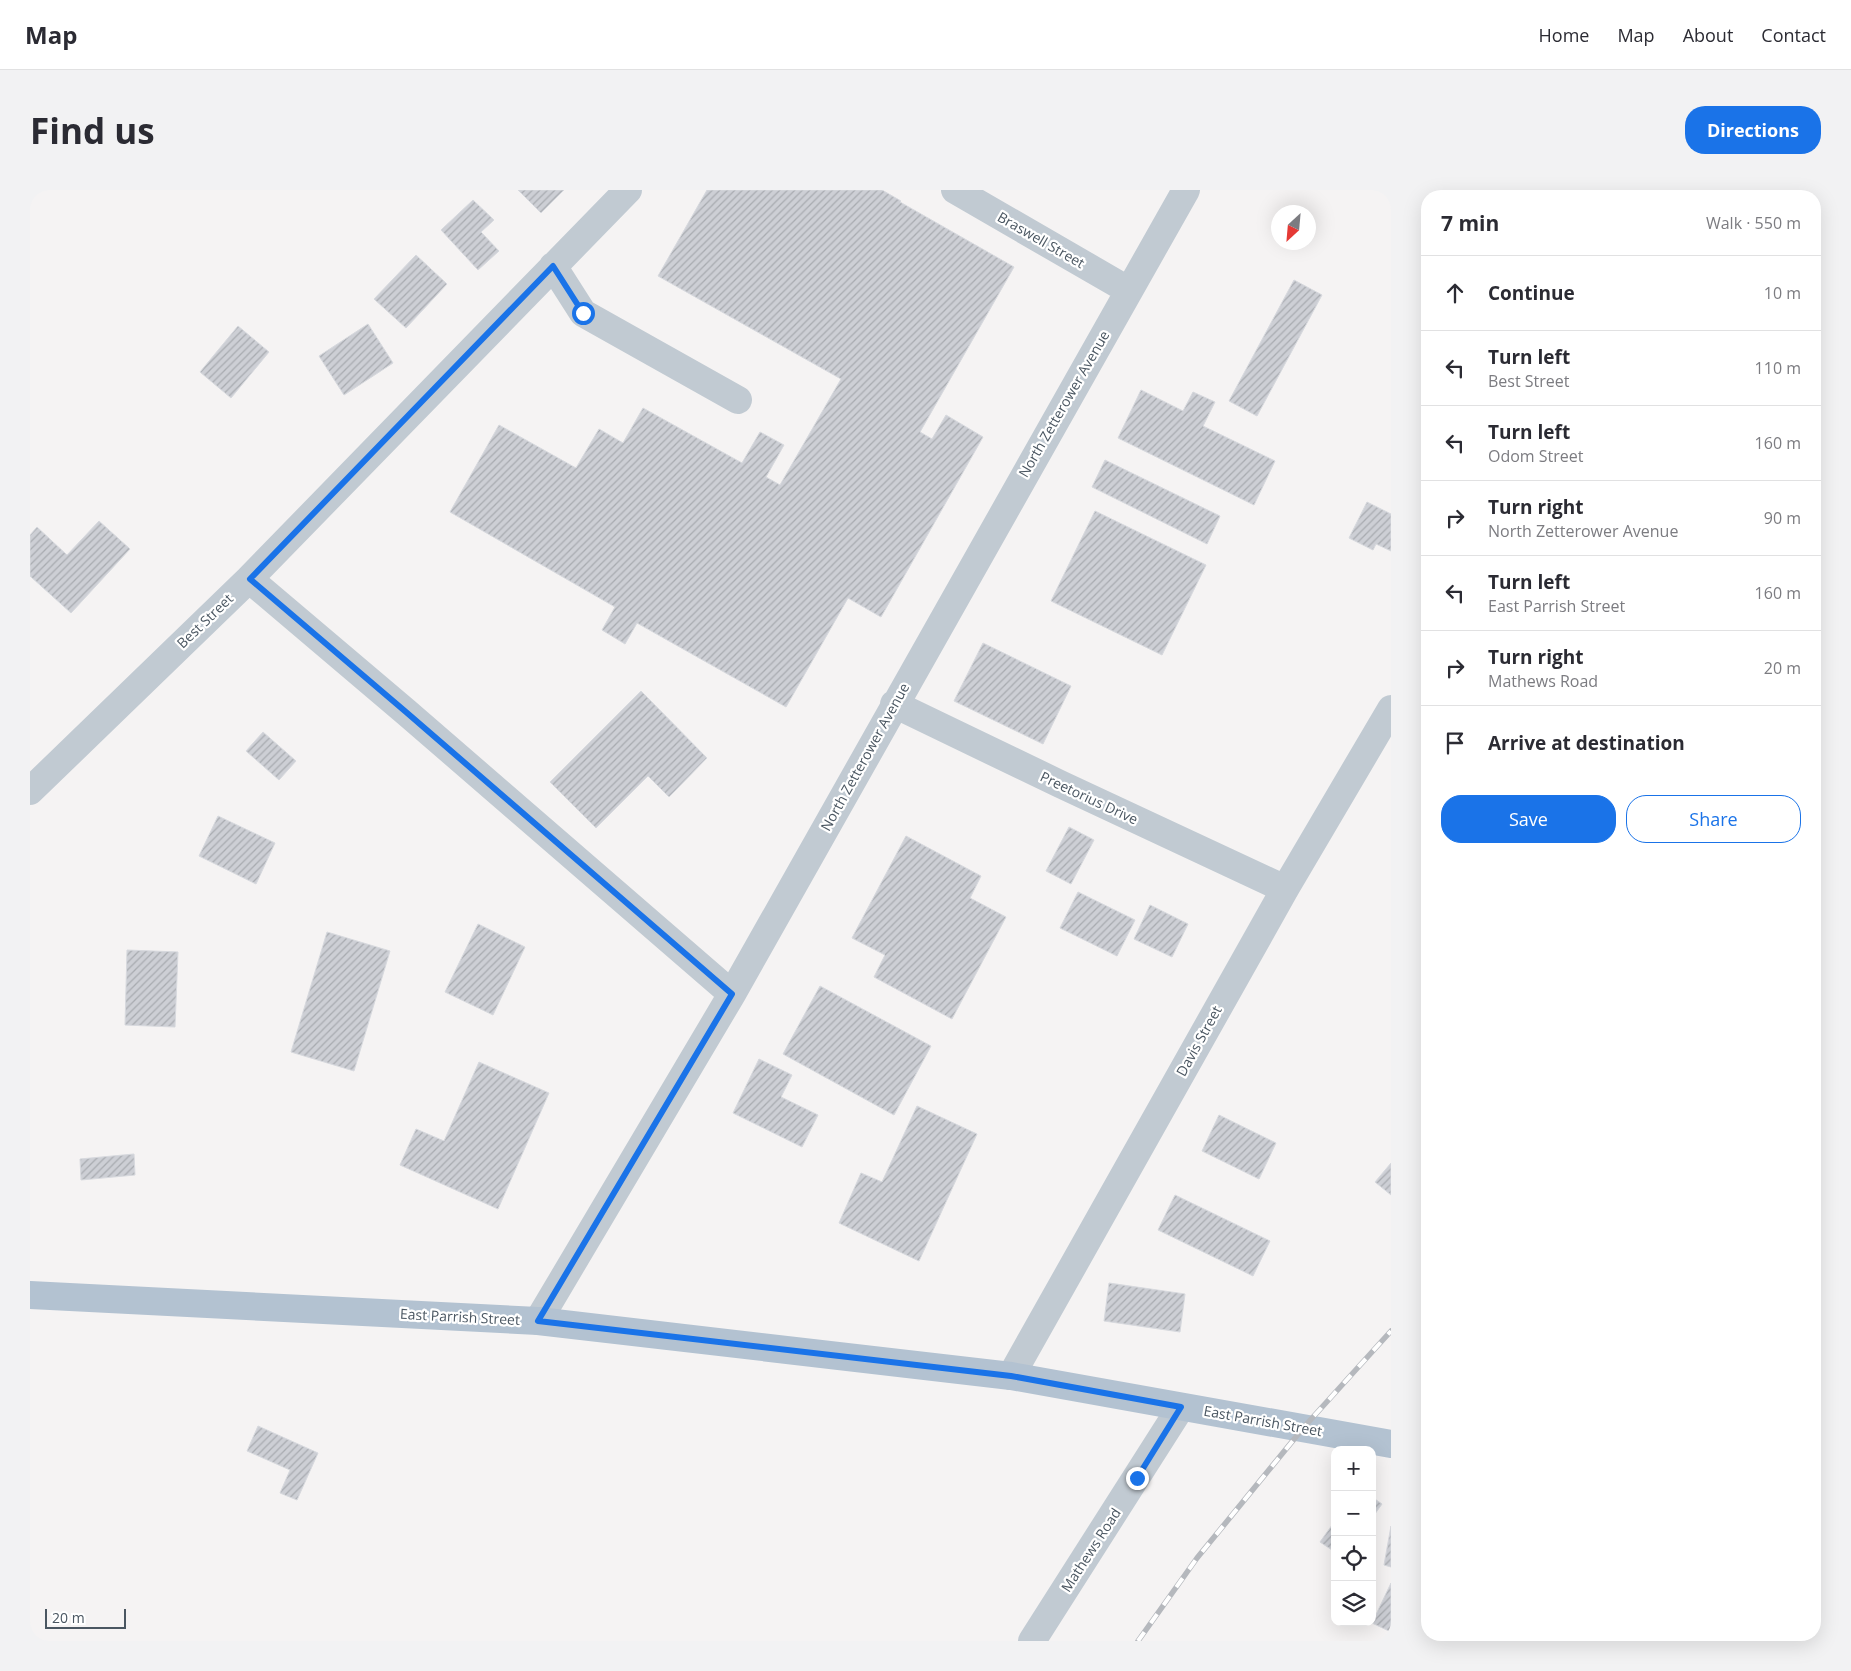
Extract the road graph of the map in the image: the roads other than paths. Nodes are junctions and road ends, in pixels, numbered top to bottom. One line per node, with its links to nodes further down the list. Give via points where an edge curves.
1 (628, 190): 4 (street, Best Street)
2 (955, 190): 5 (street, Braswell Street)
3 (1186, 190): 5 (street, North Zetterower Avenue)
4 (553, 266): 6 (street, via 583,313); 7 (street, Best Street)
5 (1128, 290): 8 (street, North Zetterower Avenue)
6 (738, 400)
7 (250, 579): 10 (street, Best Street); 12 (street)
8 (894, 704): 11 (street, Preetorius Drive); 12 (street, North Zetterower Avenue)
9 (1391, 709): 11 (street, Davis Street)
10 (30, 791)
11 (1285, 889): 15 (street, Davis Street)
12 (732, 994): 14 (street, North Zetterower Avenue)
13 (30, 1294): 14 (main road, East Parrish Street)
14 (538, 1321): 15 (main road, East Parrish Street)
15 (1011, 1376): 16 (main road, East Parrish Street)
16 (1181, 1407): 17 (main road, East Parrish Street); 18 (street, Mathews Road)
17 (1391, 1444)
18 (1032, 1641)

